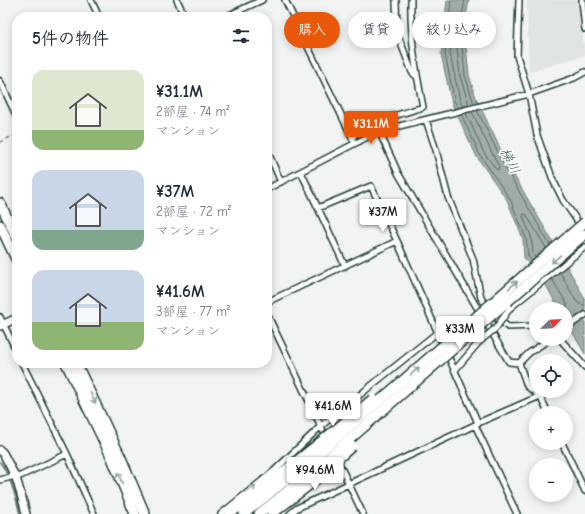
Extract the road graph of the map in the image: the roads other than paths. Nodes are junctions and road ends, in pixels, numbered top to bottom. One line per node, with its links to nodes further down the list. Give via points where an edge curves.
1 (91, 0): 9 (street)
2 (177, 0): 10 (street)
3 (262, 0): 11 (street)
4 (285, 0): 20 (street)
5 (396, 0): 14 (street, via 397,33 412,72)
6 (411, 0): 14 (street, via 410,18)
7 (519, 0): 16 (street, via 517,56)
8 (582, 0): 12 (street)
9 (97, 12)
10 (183, 12)
11 (236, 12)
12 (585, 29)
13 (585, 72): 16 (street)
14 (417, 77): 20 (street, via 423,107 368,126 355,133)
15 (0, 81): 17 (street)
16 (527, 94): 18 (street); 32 (street, via 553,180)
17 (12, 106)
18 (428, 119): 19 (street); 46 (street, via 448,197 473,260 481,298 495,317 508,327)
19 (379, 131): 21 (street); 51 (street, via 398,173 509,362)
20 (352, 138): 21 (street)
21 (355, 144): 23 (street)
22 (272, 161): 24 (street)
23 (301, 172): 24 (street); 27 (street)
24 (281, 182): 25 (street)
25 (272, 186)
26 (0, 203): 31 (highway)
27 (318, 208): 34 (street, via 371,186); 38 (street)
28 (585, 218): 35 (highway, bridge)
29 (585, 222): 35 (highway, bridge)
30 (0, 226): 37 (highway)
31 (12, 228)
32 (585, 233): 35 (highway, bridge)
33 (585, 240): 35 (highway, bridge)
34 (397, 241): 38 (street); 47 (street)
35 (566, 245): 57 (highway, bridge)
36 (585, 247): 56 (street, bridge, via 510,308 496,328 479,342)
37 (12, 251)
38 (345, 266): 39 (street)
39 (272, 300)
40 (585, 315): 43 (street)
41 (0, 317): 45 (street)
42 (12, 320): 45 (street)
43 (573, 323)
44 (272, 324): 61 (street)
45 (2, 325): 48 (street)
46 (529, 326)
47 (438, 332): 56 (street); 61 (street)
48 (12, 343)
49 (540, 346): 51 (street)
50 (566, 346): 52 (street)
51 (519, 363): 58 (street)
52 (585, 367)
53 (24, 368): 64 (street)
54 (68, 368): 72 (highway, one-way to 54, via 112,458)
55 (78, 368): 73 (highway, one-way to 73, via 122,458)
56 (455, 370): 60 (street)
57 (406, 386): 65 (highway, bridge); 65 (highway, bridge, via 384,391)
58 (529, 388)
59 (535, 398): 60 (street)
60 (476, 424): 68 (street); 81 (street)
61 (321, 426): 68 (street); 74 (street, one-way to 61, via 274,471)
62 (0, 450): 66 (street)
63 (565, 450): 69 (street)
64 (67, 454): 66 (street); 71 (street)
65 (324, 455): 75 (highway); 76 (highway); 77 (highway); 78 (highway)
66 (12, 477): 67 (street); 70 (street)
67 (0, 480)
68 (349, 484): 79 (street); 80 (street)
69 (585, 491)
70 (26, 514)
71 (94, 514)
72 (135, 514)
73 (145, 514)
74 (221, 514)
75 (230, 514)
76 (244, 514)
77 (259, 514)
78 (272, 514)
79 (290, 514)
80 (363, 514)
81 (518, 514)

